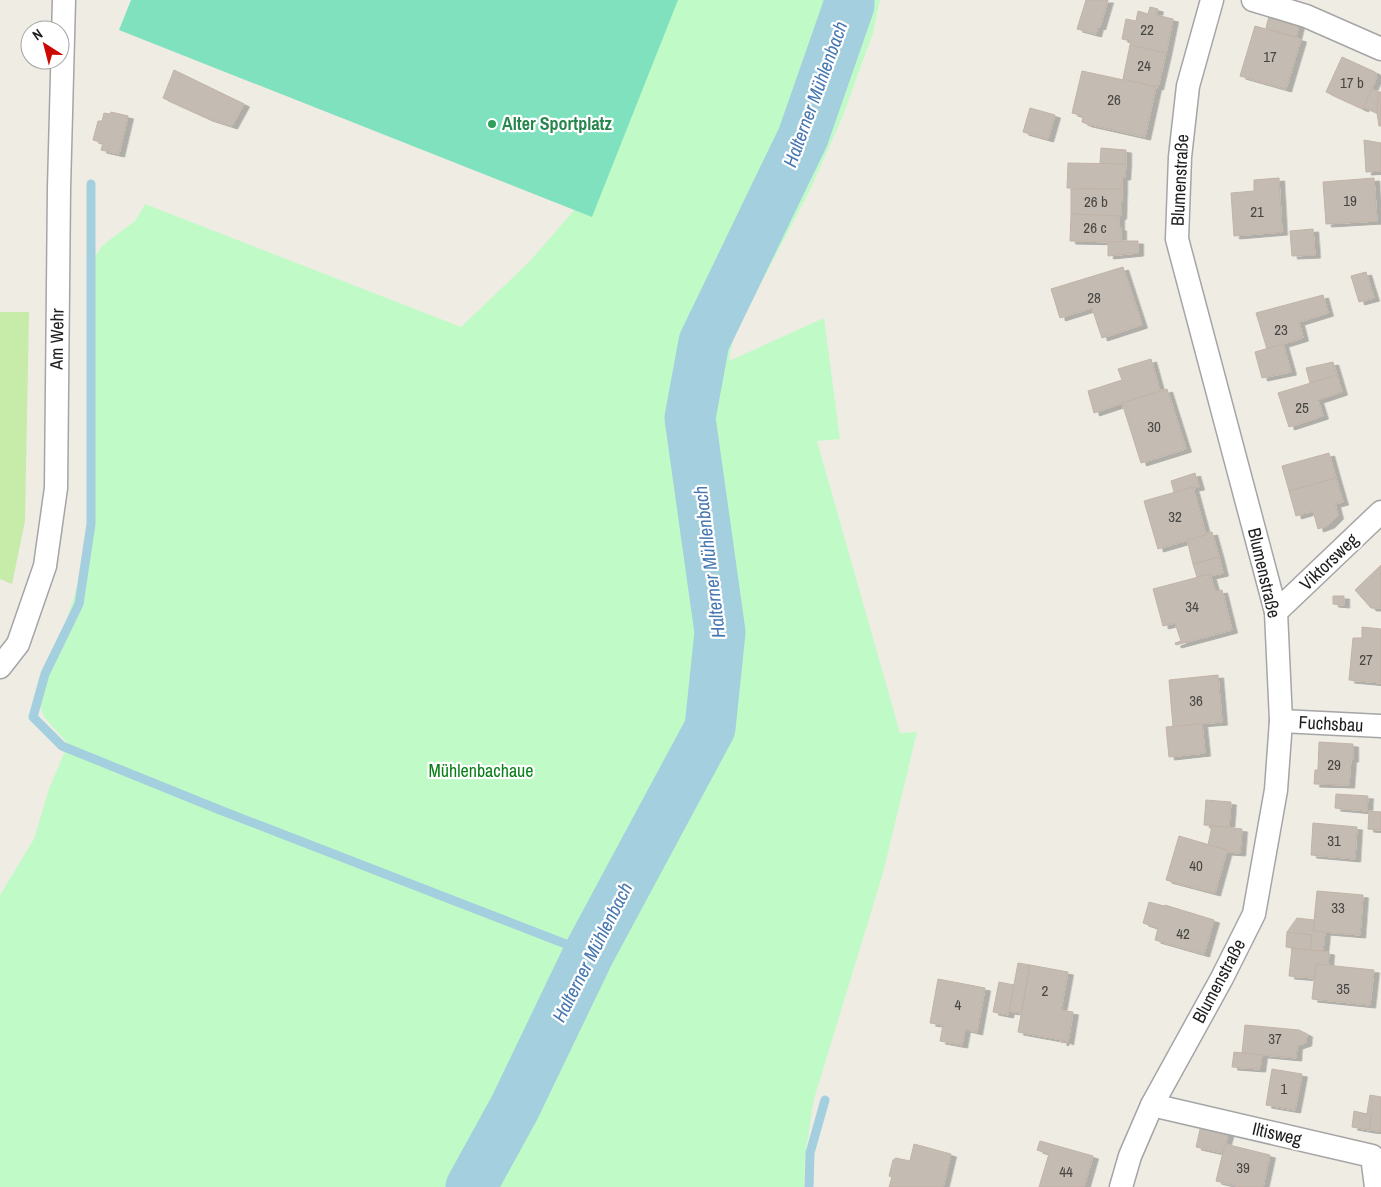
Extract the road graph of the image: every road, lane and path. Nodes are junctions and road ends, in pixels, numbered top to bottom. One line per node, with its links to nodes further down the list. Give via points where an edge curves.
1 (64, 0): 7 (street, Am Wehr, via 56,488 45,566 18,644)
2 (1212, 0): 6 (street, Blumenstraße, via 1188,86 1180,157 1177,239)
3 (1253, 0): 4 (street, via 1306,16)
4 (1381, 49)
5 (1381, 512): 6 (street, Viktorsweg)
6 (1276, 612): 8 (street, Blumenstraße)
7 (0, 667)
8 (1281, 721): 9 (street, Fuchsbau); 10 (street, Blumenstraße, via 1276,790 1254,914)
9 (1381, 726)
10 (1152, 1105): 11 (street, Blumenstraße, via 1130,1156); 12 (street, Iltisweg, via 1372,1156)
11 (1121, 1187)
12 (1376, 1187)

